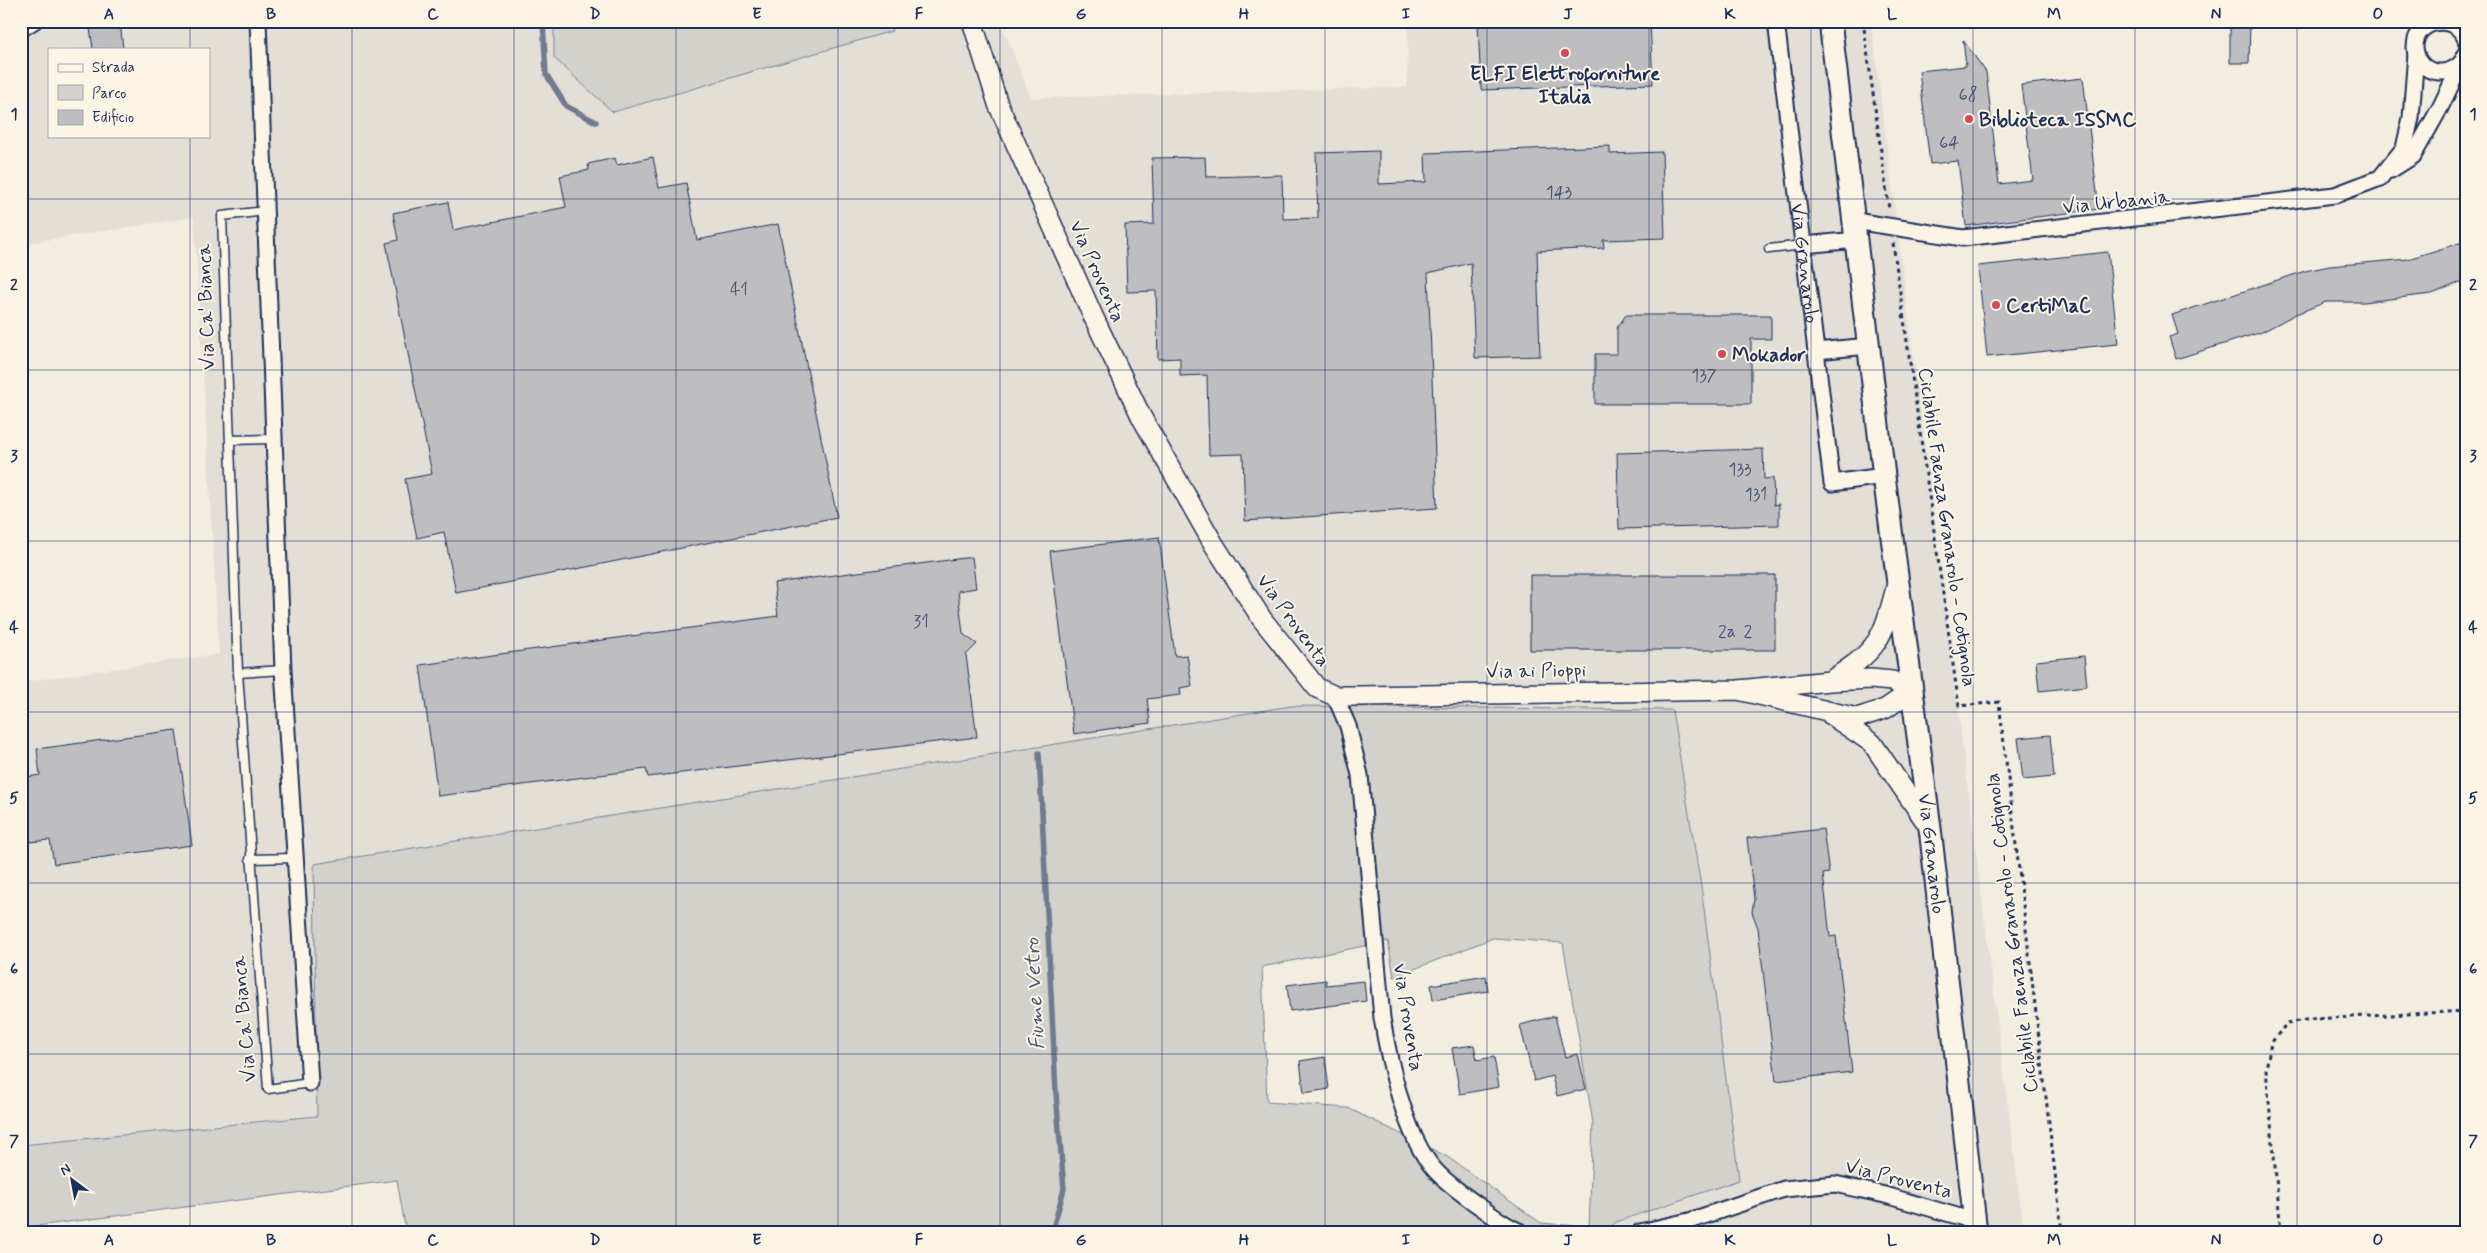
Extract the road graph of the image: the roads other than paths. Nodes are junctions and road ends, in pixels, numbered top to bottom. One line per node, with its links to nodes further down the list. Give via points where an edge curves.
1 (34, 21): 8 (street)
2 (258, 21): 13 (street, Via Ca' Bianca)
3 (972, 21): 28 (street, Via Proventa, via 998,104 1142,418 1213,542 1262,619 1317,688)
4 (1776, 21): 15 (street, Via Granarolo)
5 (1830, 21): 14 (main road, Via Granarolo)
6 (2412, 21): 10 (street)
7 (2447, 22): 9 (street, via 2461,30); 10 (street, via 2424,28)
8 (21, 29)
9 (2466, 40)
10 (2416, 48): 11 (street, Via Urbania, via 2424,66 2439,73 2455,69); 12 (street, via 2411,118 2404,148)
11 (2463, 59): 12 (street, Via Urbania, via 2413,156)
12 (2380, 178): 14 (street, Via Urbania, via 2335,195 1963,238 1892,228)
13 (265, 211): 19 (street, Via Ca' Bianca); 20 (lane, Via Ca' Bianca, via 222,216)
14 (1856, 231): 15 (street, Via Urbania); 17 (main road, Via Granarolo)
15 (1803, 245): 16 (lane); 18 (street, Via Granarolo)
16 (1769, 249)
17 (1869, 346): 18 (street); 21 (main road, Via Granarolo)
18 (1816, 351): 21 (street, Via Granarolo, via 1832,483)
19 (274, 439): 20 (lane); 23 (street, Via Ca' Bianca)
20 (230, 440): 24 (lane, Via Ca' Bianca)
21 (1884, 476): 22 (main road, Via Granarolo)
22 (1899, 578): 25 (street, Via ai Pioppi, via 1878,643 1861,660); 27 (main road, Via Granarolo)
23 (284, 670): 24 (lane); 31 (street, Via Ca' Bianca)
24 (238, 673): 32 (lane, Via Ca' Bianca)
25 (1830, 681): 26 (street, Via ai Pioppi); 27 (street, Via ai Pioppi, via 1892,681)
26 (1738, 690): 28 (street, Via ai Pioppi); 29 (street, Via ai Pioppi)
27 (1913, 690): 29 (street, Via ai Pioppi, via 1898,702 1868,716 1857,718); 30 (main road, Via Granarolo)
28 (1335, 696): 35 (street, Via Proventa, via 1348,726 1360,775 1382,1018 1388,1058 1412,1135 1434,1169 1470,1200)
29 (1823, 710): 30 (street, Via ai Pioppi, via 1872,743)
30 (1930, 828): 34 (main road, Via Granarolo)
31 (295, 858): 32 (lane); 33 (street, Via Ca' Bianca)
32 (250, 859): 33 (lane, Via Ca' Bianca, via 268,1089)
33 (310, 1083)
34 (1975, 1226): 36 (street, Via Proventa, via 1885,1195 1835,1184 1784,1189 1689,1221)
35 (1521, 1232)
36 (1640, 1232)

